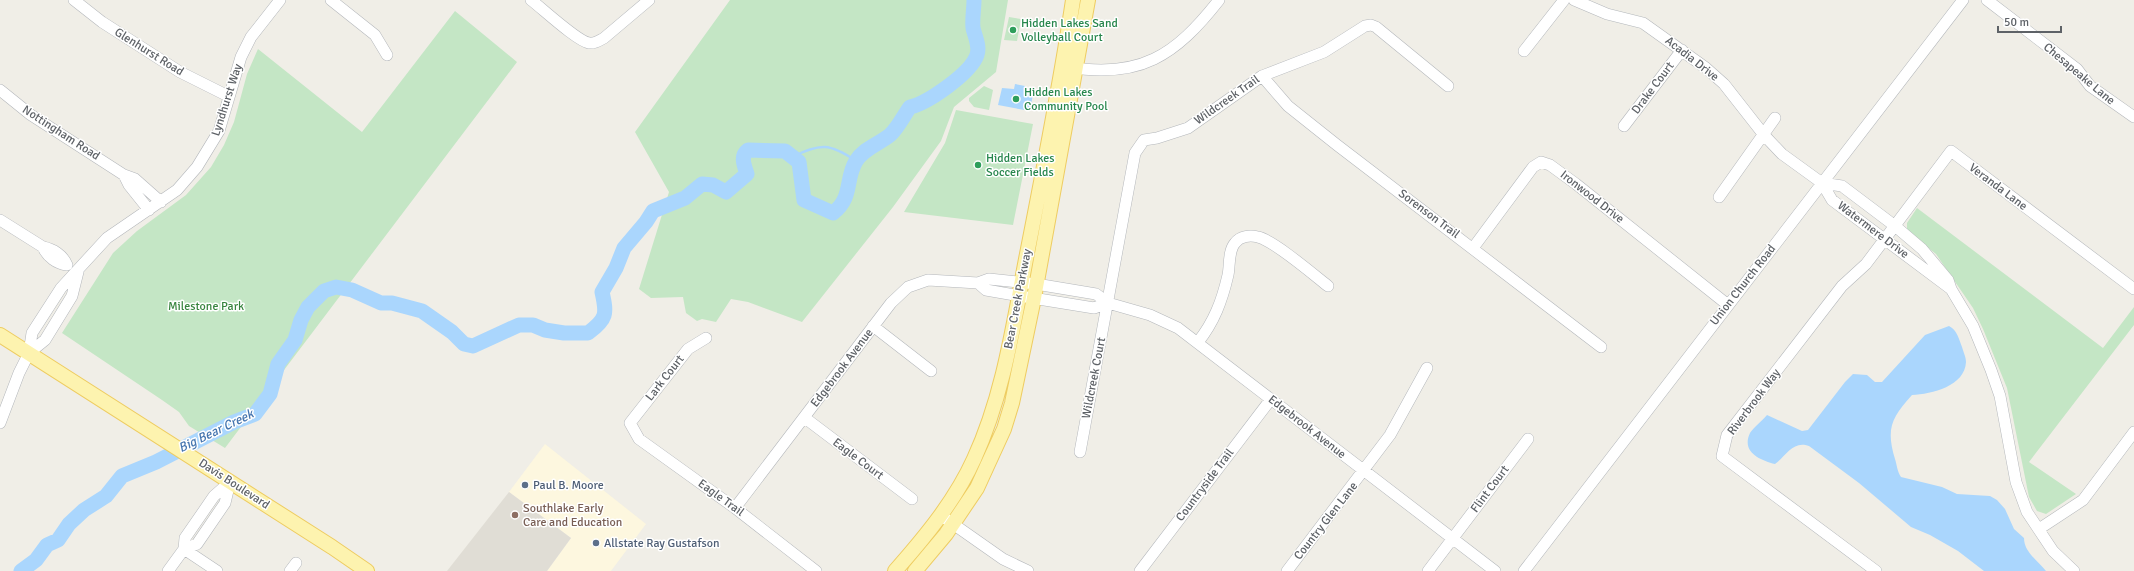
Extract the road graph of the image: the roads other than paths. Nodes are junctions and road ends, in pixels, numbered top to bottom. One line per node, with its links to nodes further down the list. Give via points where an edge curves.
1 (74, 0): 20 (street, Glenhurst Road, via 102,22 180,72)
2 (280, 0): 20 (street, Lyndhurst Way, via 240,57)
3 (331, 0): 15 (street, via 375,35)
4 (531, 0): 5 (street, via 574,34 590,43 604,38)
5 (649, 0)
6 (1073, 0): 16 (main road, Bear Creek Parkway)
7 (1088, 0): 16 (main road, Bear Creek Parkway)
8 (1219, 0): 16 (street, via 1188,36 1139,66 1097,71)
9 (1564, 0): 14 (street)
10 (1574, 0): 13 (street, Acadia Drive, via 1607,14 1643,23)
11 (1963, 0): 26 (street, Union Church Road)
12 (1987, 0): 21 (street, Chesapeake Lane, via 2076,69 2090,86)
13 (1682, 50): 23 (street, Drake Court); 24 (street, Acadia Drive, via 1724,84)
14 (1524, 51)
15 (387, 55)
16 (1069, 67): 35 (main road, Bear Creek Parkway); 37 (main road, Bear Creek Parkway)
17 (1262, 76): 18 (street, Wildcreek Trail, via 1324,52 1365,26 1371,25); 33 (street, Sorenson Trail, via 1288,106); 41 (street, Wildcreek Trail, via 1188,128 1144,140 1138,147)
18 (1448, 86)
19 (0, 90): 25 (street, Nottingham Road, via 31,115)
20 (228, 96): 28 (street, Lyndhurst Way, via 219,131 209,149 187,180)
21 (2134, 117)
22 (1775, 118): 24 (street)
23 (1624, 126)
24 (1764, 136): 26 (street, Acadia Drive, via 1782,154); 27 (street)
25 (124, 175): 28 (street, Nottingham Road, via 134,179); 29 (street, Nottingham Road, via 128,185)
26 (1822, 183): 31 (street, Watermere Drive, via 1842,186); 32 (street, Watermere Drive, via 1832,200); 42 (street, Union Church Road)
27 (1719, 197)
28 (161, 202): 29 (street, Lyndhurst Way)
29 (149, 210): 34 (street, Lyndhurst Way, via 107,238)
30 (0, 220): 34 (street, via 43,247 46,254 60,264 67,264)
31 (1895, 226): 32 (street, Veranda Lane); 38 (street, Watermere Drive, via 1938,267); 39 (street, Veranda Lane, via 1951,151)
32 (1884, 240): 38 (street, Watermere Drive); 81 (street, Riverbrook Way, via 1866,264 1842,286 1727,435 1722,456)
33 (1473, 248): 42 (street, Ironwood Drive, via 1533,167 1541,162 1550,165 1576,184); 47 (street, Sorenson Trail)
34 (78, 271): 48 (street, Lyndhurst Way, via 72,296 45,340)
35 (1036, 284): 37 (street, Edgebrook Avenue); 40 (main road, Bear Creek Parkway); 41 (street, Edgebrook Avenue, via 1096,294)
36 (1328, 286): 46 (street, via 1258,237 1243,237 1234,243 1230,254 1219,309)
37 (1021, 289): 40 (street, Edgebrook Avenue); 43 (street, Edgebrook Avenue, via 986,290 978,283 928,280 908,287); 62 (main road, Bear Creek Parkway, via 1001,383 985,433 970,468)
38 (1951, 289): 66 (street, Watermere Drive, via 1973,326 1991,370 2000,396 2016,482 2027,512)
39 (2134, 289)
40 (1034, 298): 41 (street, Edgebrook Avenue, via 1094,308); 64 (main road, Bear Creek Parkway, via 1016,391 1004,429 977,488)
41 (1108, 303): 46 (street, Edgebrook Avenue, via 1158,318); 57 (street, Wildcreek Court)
42 (1728, 305): 80 (street, Union Church Road)
43 (873, 326): 50 (street); 52 (street, Edgebrook Avenue)
44 (0, 335): 48 (main road, Davis Boulevard)
45 (706, 338): 53 (street, Lark Court, via 688,349)
46 (1198, 342): 51 (street, Edgebrook Avenue)
47 (1601, 347)
48 (29, 353): 54 (street, via 19,372); 59 (main road, Davis Boulevard)
49 (1427, 368): 58 (street, Country Glen Lane, via 1390,435)
50 (931, 370)
51 (1271, 399): 58 (street, Edgebrook Avenue); 76 (street, Countryside Trail)
52 (805, 418): 60 (street, Eagle Court); 61 (street, Edgebrook Avenue)
53 (630, 423): 61 (street, Eagle Trail, via 639,439)
54 (0, 424)
55 (2134, 432): 66 (street, via 2083,500)
56 (1528, 439): 67 (street, Flint Court)
57 (1080, 452)
58 (1364, 471): 67 (street, Edgebrook Avenue); 77 (street, Country Glen Lane)
59 (230, 482): 63 (street, via 214,496); 65 (street, via 226,503); 71 (main road, Davis Boulevard)
60 (912, 499)
61 (735, 508): 72 (street, Eagle Trail)
62 (941, 515): 64 (street); 73 (main road, Bear Creek Parkway)
63 (197, 520): 65 (street); 68 (street, via 186,538)
64 (953, 524): 74 (main road, Bear Creek Parkway); 75 (street, via 1003,558)
65 (208, 528): 68 (street, via 197,544)
66 (2039, 529): 82 (street, Watermere Drive, via 2053,551)
67 (1453, 538): 78 (street, Flint Court); 79 (street, Edgebrook Avenue)
68 (184, 549): 69 (street); 70 (street)
69 (168, 571)
70 (217, 571)
71 (367, 571)
72 (816, 571)
73 (895, 571)
74 (915, 571)
75 (1028, 571)
76 (1140, 571)
77 (1287, 571)
78 (1428, 571)
79 (1495, 571)
80 (1524, 571)
81 (1876, 571)
82 (2074, 571)

